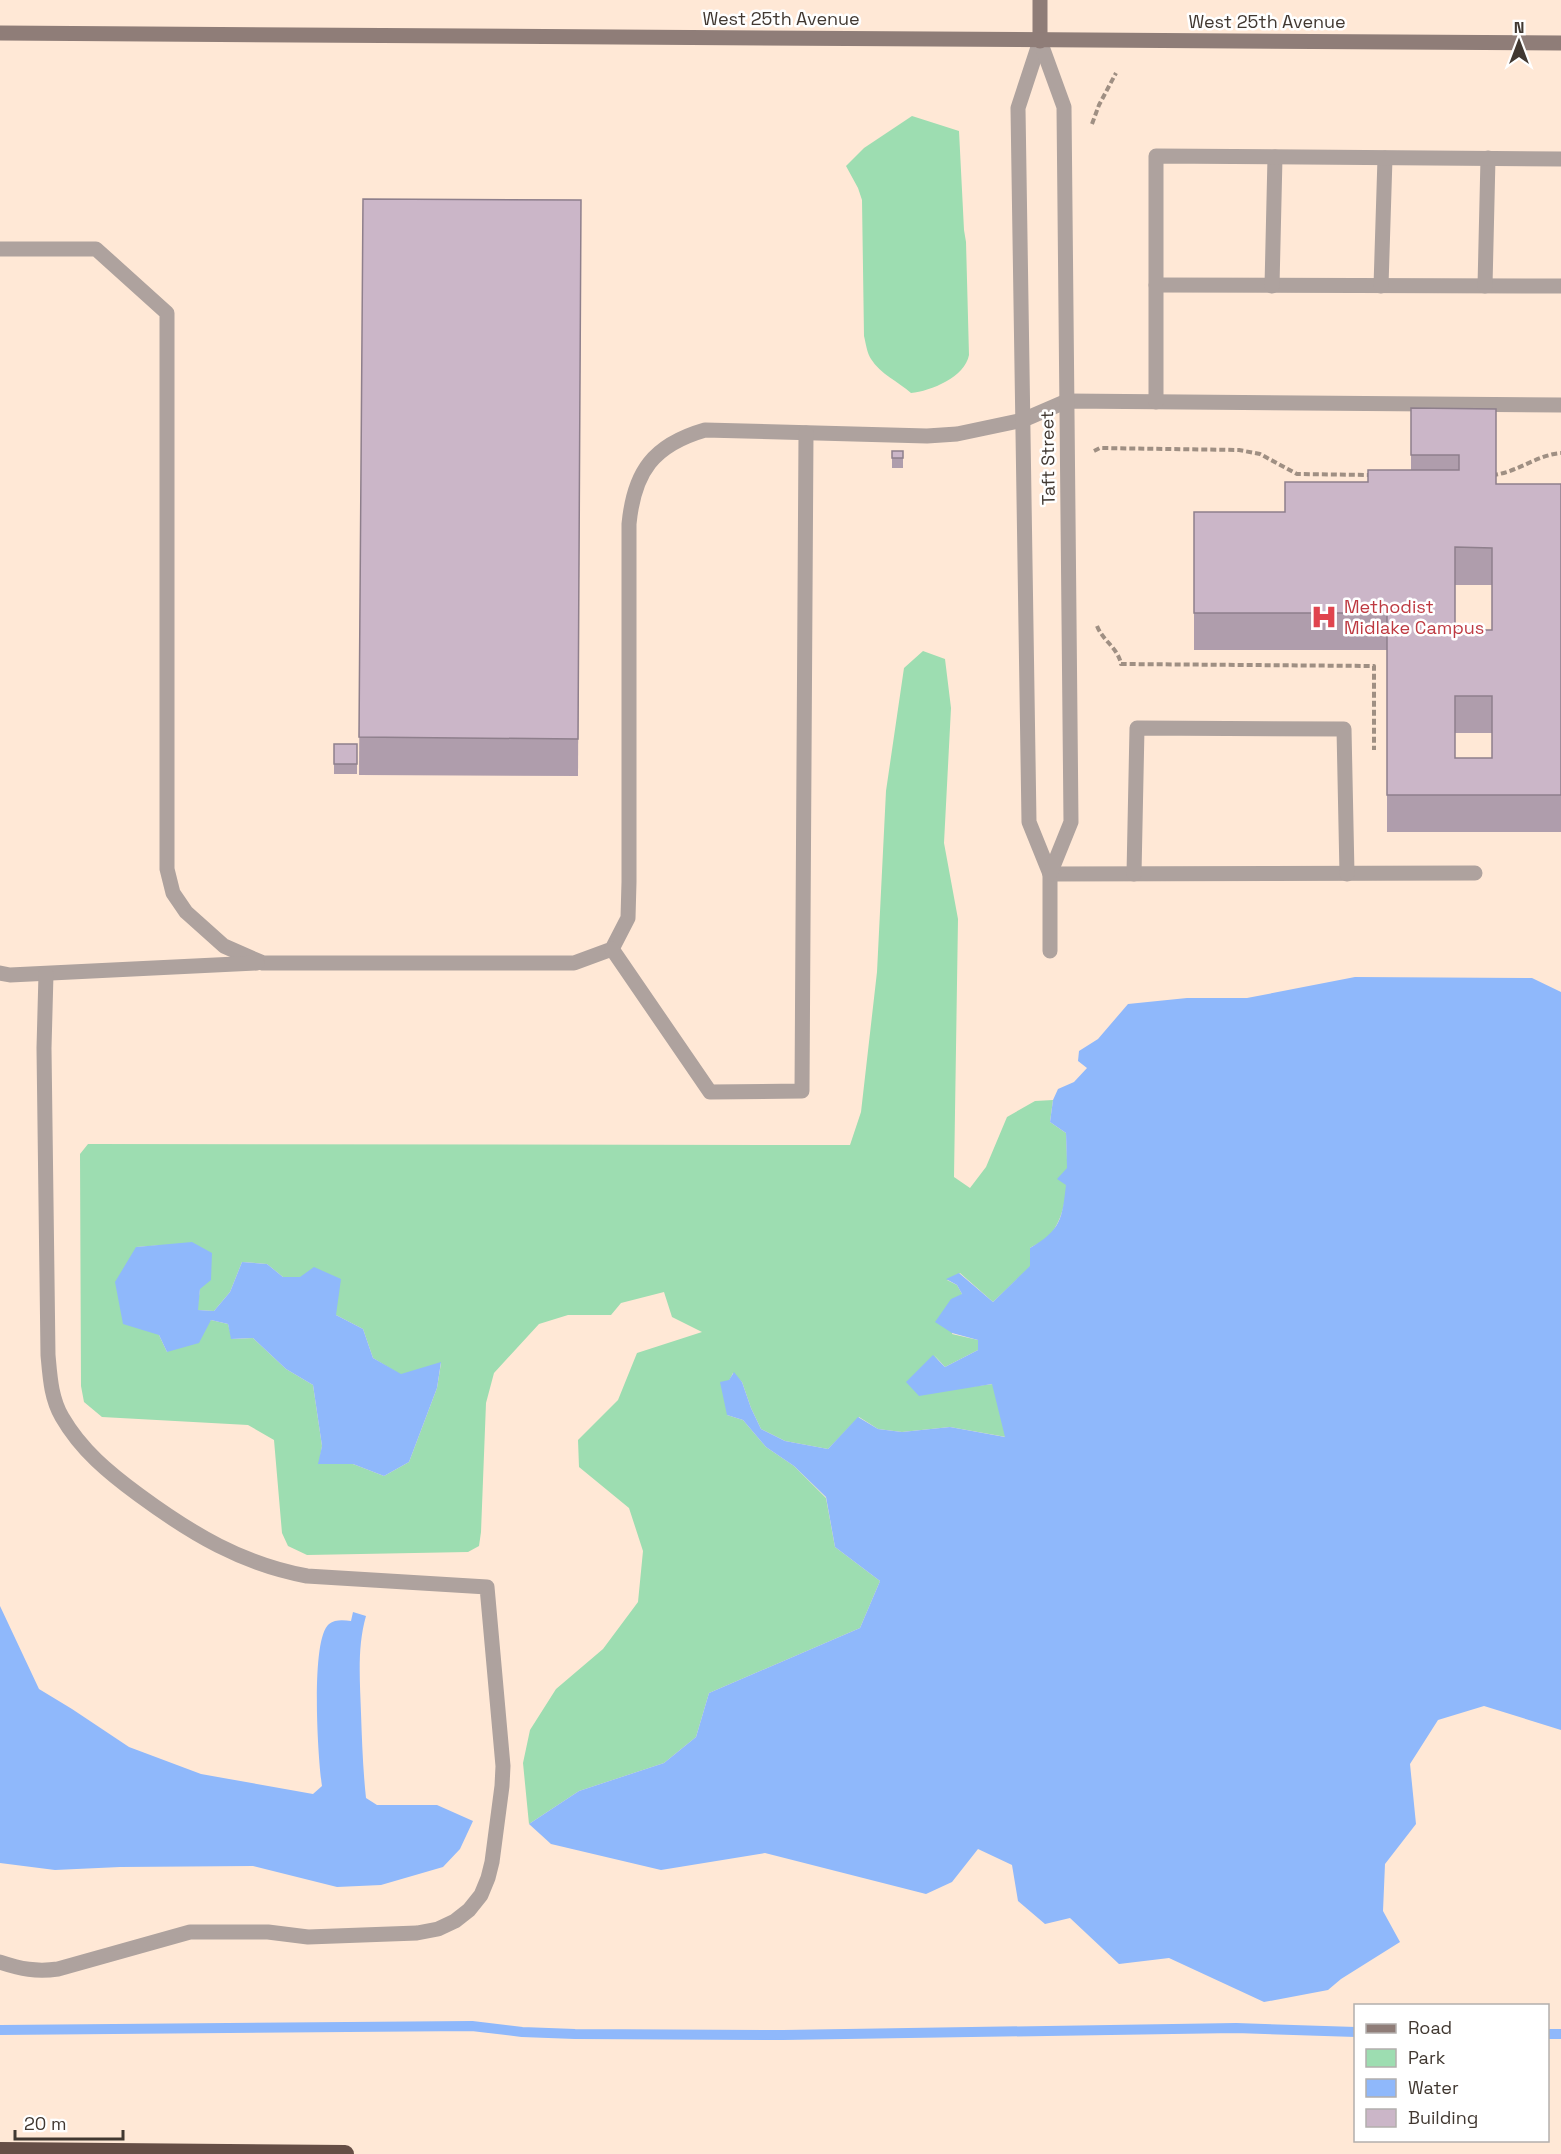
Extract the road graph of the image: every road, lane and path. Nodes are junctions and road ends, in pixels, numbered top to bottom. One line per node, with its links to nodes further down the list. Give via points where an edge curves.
1 (1040, 0): 3 (street, Taft Street)
2 (0, 33): 3 (street, West 25th Avenue)
3 (1041, 41): 4 (street, West 25th Avenue); 17 (street, Taft Street, via 1064,107); 21 (street, Taft Street, via 1018,108)
4 (1561, 43)
5 (1116, 73): 6 (path)
6 (1090, 129)
7 (1275, 157): 8 (street); 12 (street, via 1155,156); 13 (street)
8 (1385, 158): 9 (street); 14 (street)
9 (1488, 158): 10 (street); 15 (street)
10 (1561, 159)
11 (0, 249): 34 (street, via 96,249 167,313 167,869 173,893 186,912 224,946)
12 (1155, 285): 13 (street); 19 (street)
13 (1272, 286): 14 (street)
14 (1381, 286): 15 (street)
15 (1485, 286): 16 (street)
16 (1561, 286)
17 (1067, 401): 18 (street); 21 (street); 29 (street, Taft Street, via 1071,822)
18 (1093, 402): 19 (street); 24 (path, via 1093,451 1239,450 1260,454 1297,474)
19 (1155, 402): 20 (street)
20 (1561, 405)
21 (1023, 420): 22 (street, via 927,436); 29 (street, Taft Street, via 1029,822)
22 (806, 433): 32 (street, via 705,430 668,446 639,477 629,524 628,918); 32 (street, via 802,1091 710,1092)
23 (1561, 453): 25 (path, via 1505,473)
24 (1376, 475)
25 (1481, 476)
26 (1097, 625): 27 (path, via 1121,664 1374,666)
27 (1374, 761)
28 (1475, 873): 31 (street)
29 (1050, 874): 30 (street); 33 (street, Taft Street)
30 (1134, 874): 31 (street); 31 (street, via 1137,728 1148,728 1344,729)
31 (1347, 874)
32 (612, 949): 34 (street, via 574,963)
33 (1050, 951)
34 (263, 963): 36 (street)
35 (0, 973): 36 (street)
36 (46, 974): 37 (street, via 48,1355 54,1400 61,1416 107,1471 181,1525 254,1562 308,1576 487,1587 503,1766 488,1878 469,1910 438,1929 308,1937 268,1932 190,1932 58,1969 25,1970)
37 (0, 1962)
38 (0, 2151): 39 (highway)
39 (345, 2154)

